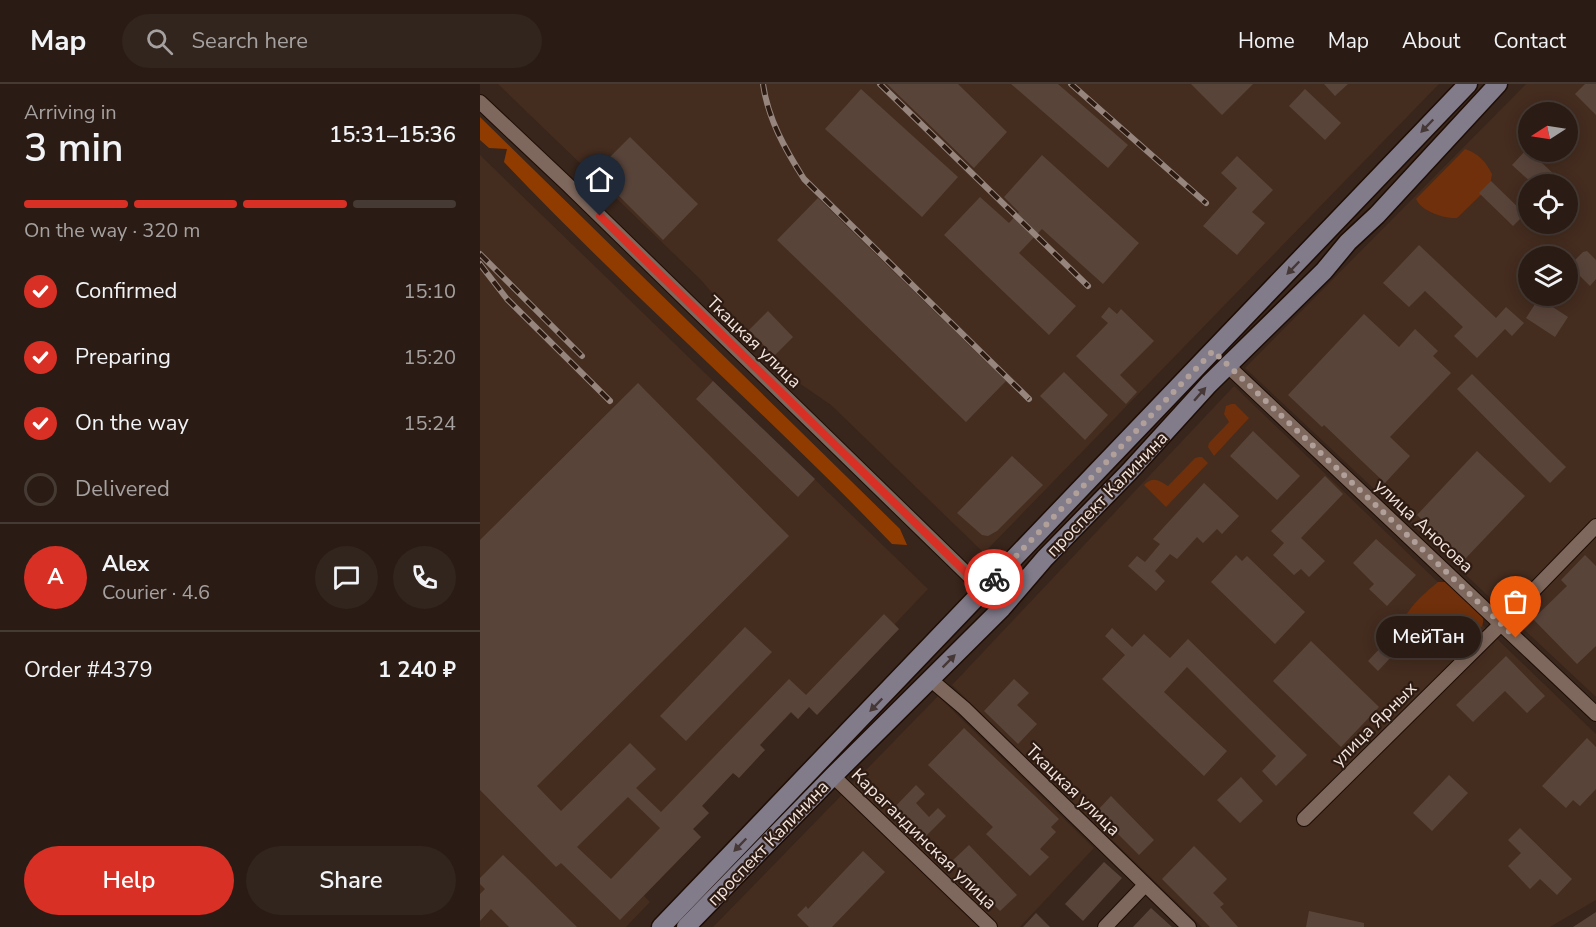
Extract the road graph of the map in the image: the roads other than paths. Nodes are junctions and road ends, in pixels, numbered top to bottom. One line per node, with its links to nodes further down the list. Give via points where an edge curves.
1 (1468, 84): 4 (main road, проспект Калинина, one-way to 4)
2 (1498, 84): 5 (main road, проспект Калинина, via 1324,271)
3 (480, 102): 7 (street, Ткацкая улица)
4 (1213, 351): 5 (main road); 7 (main road, проспект Калинина)
5 (1227, 365): 8 (main road, проспект Калинина, one-way to 5); 9 (street, улица Аносова)
6 (1596, 526): 9 (street, улица Ярных)
7 (984, 590): 8 (street, Ткацкая улица); 10 (main road, проспект Калинина)
8 (1002, 608): 11 (main road, проспект Калинина, one-way to 8)
9 (1502, 624): 12 (street, улица Аносова); 14 (street, улица Ярных)
10 (916, 663): 11 (main road); 16 (main road, проспект Калинина, one-way to 16)
11 (931, 680): 13 (main road, проспект Калинина); 15 (street, Ткацкая улица)
12 (1596, 714)
13 (833, 776): 17 (main road, проспект Калинина); 18 (street, Карагандинская улица)
14 (1304, 819)
15 (1145, 885): 19 (street); 20 (street, Ткацкая улица)
16 (661, 927)
17 (686, 927)
18 (990, 927)
19 (1105, 927)
20 (1189, 927)

